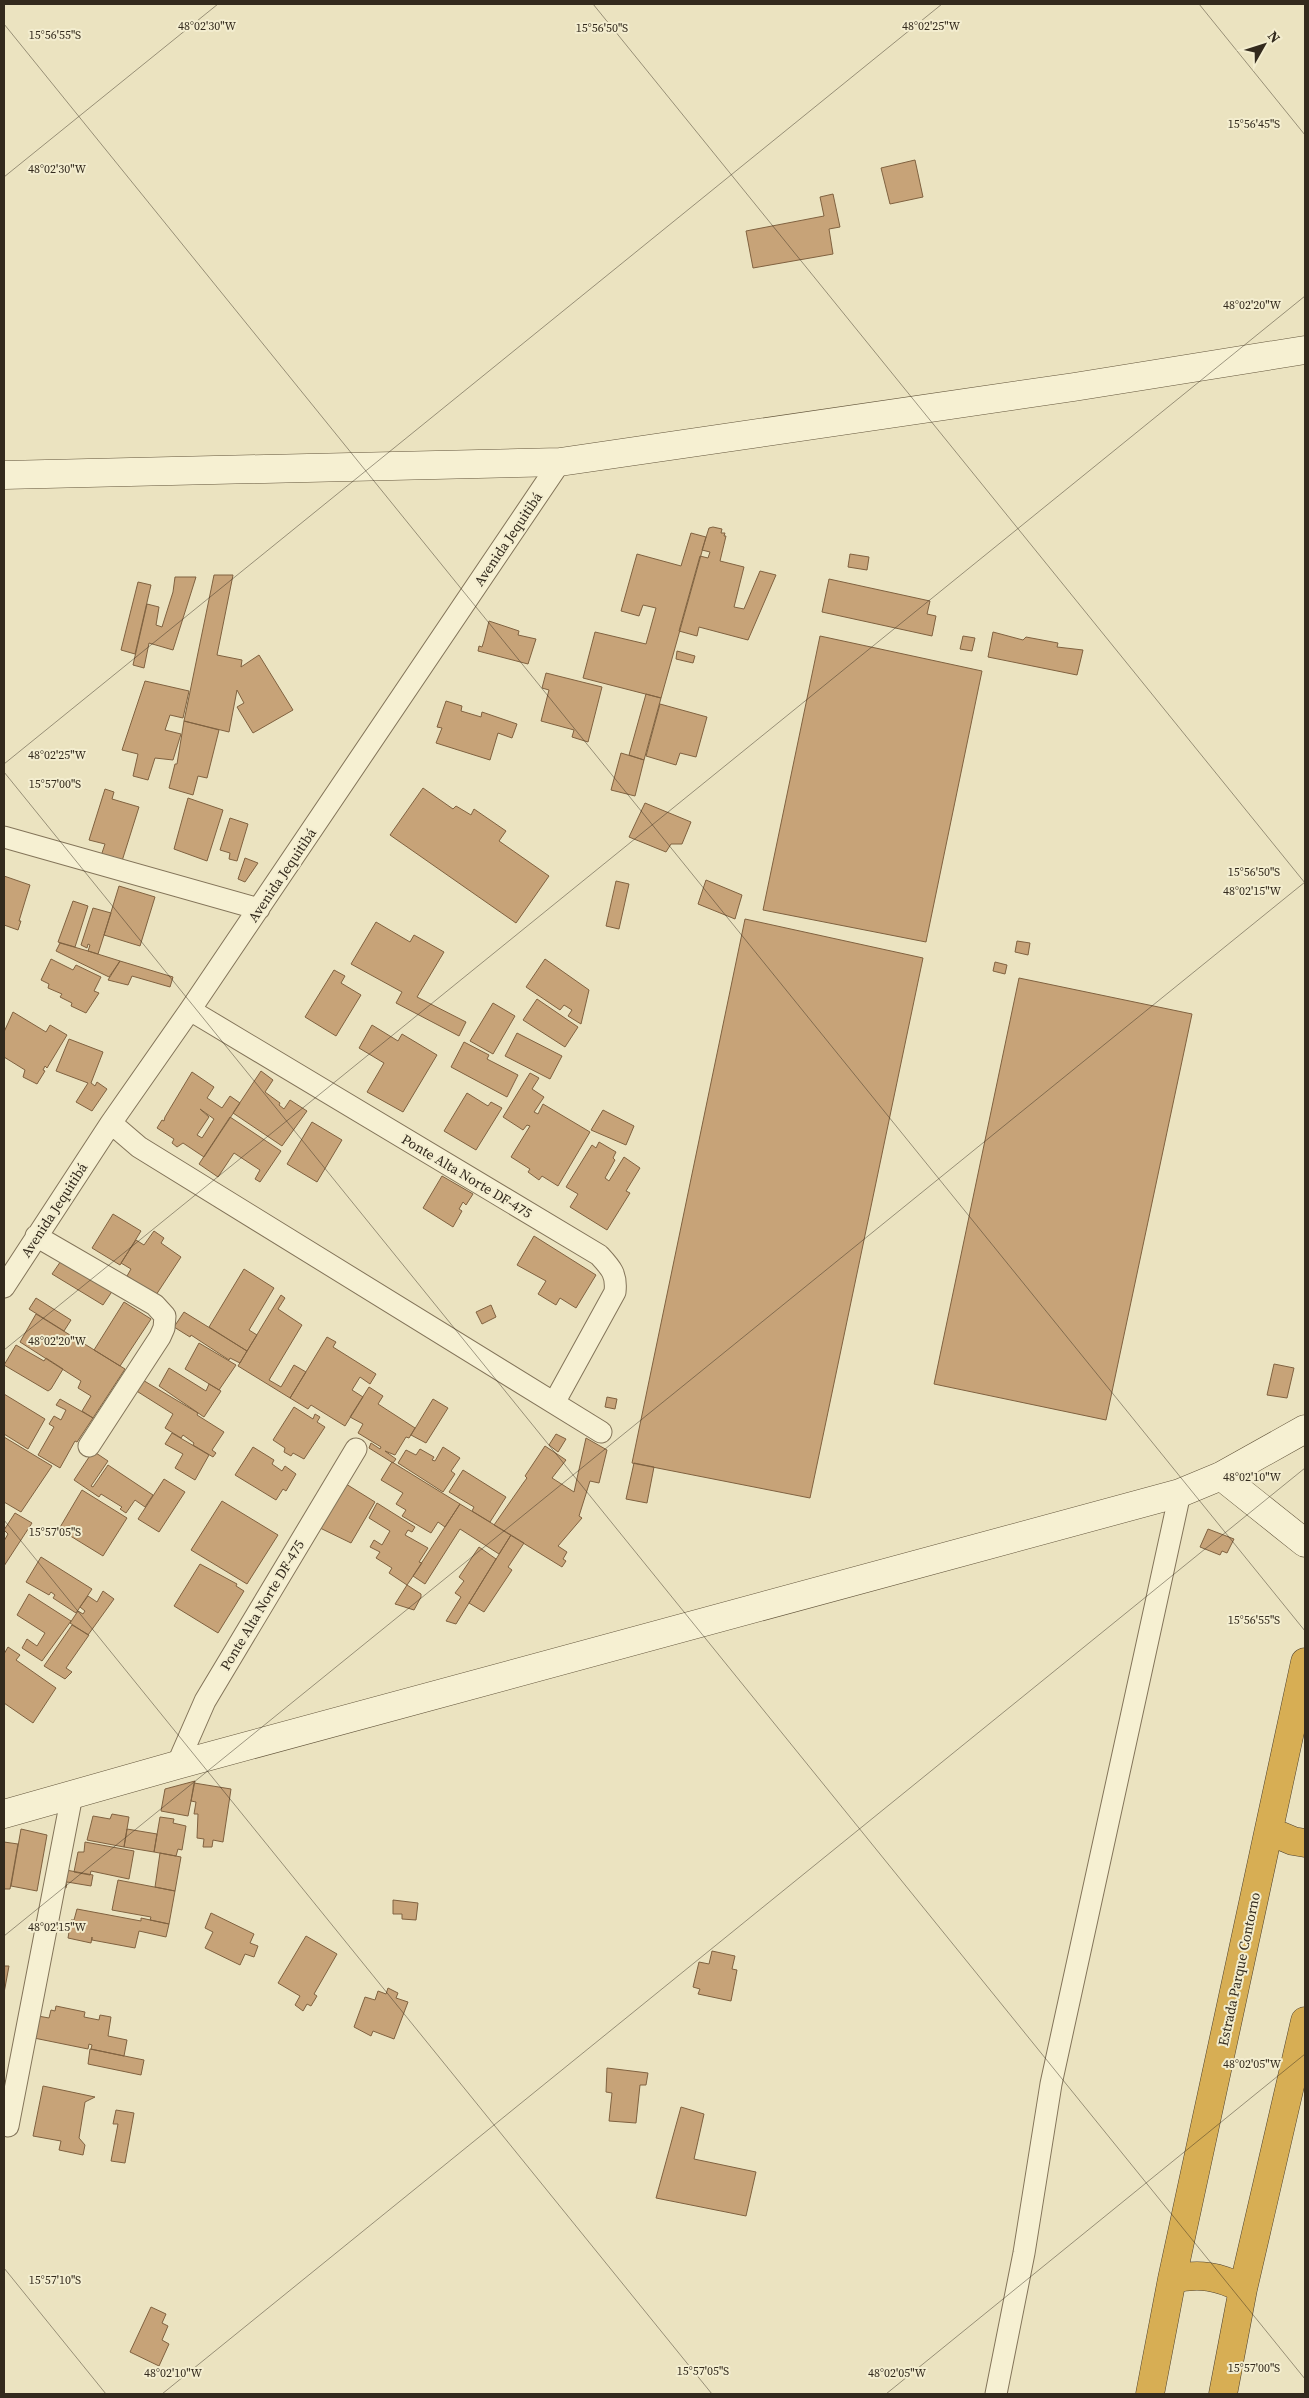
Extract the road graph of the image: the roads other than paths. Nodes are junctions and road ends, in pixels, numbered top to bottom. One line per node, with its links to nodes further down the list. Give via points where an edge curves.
1 (1305, 350): 2 (street)
2 (560, 462): 3 (street); 5 (street, Avenida Jequitibá)
3 (4, 475)
4 (4, 837): 5 (street)
5 (259, 908): 6 (street, Avenida Jequitibá)
6 (190, 1010): 7 (street, Avenida Jequitibá); 10 (street, Ponte Alta Norte DF-475, via 599,1256 609,1266 617,1280 615,1292)
7 (111, 1123): 8 (street, Avenida Jequitibá); 10 (street, via 139,1147)
8 (36, 1236): 9 (street, Avenida Jequitibá); 13 (street, via 155,1305 165,1316 160,1337)
9 (4, 1287)
10 (554, 1403): 12 (street)
11 (1305, 1429): 15 (street)
12 (600, 1432)
13 (89, 1446)
14 (356, 1449): 19 (street, Ponte Alta Norte DF-475, via 204,1701)
15 (1221, 1476): 16 (street); 17 (street)
16 (1180, 1493): 19 (street); 28 (street, via 1052,2084)
17 (1305, 1543)
18 (1305, 1662): 22 (highway, Estrada Parque Contorno)
19 (178, 1765): 20 (street)
20 (72, 1795): 21 (street); 25 (street)
21 (4, 1814)
22 (1269, 1831): 23 (highway); 26 (highway, Estrada Parque Contorno)
23 (1305, 1843)
24 (1305, 2020): 27 (highway)
25 (8, 2126)
26 (1172, 2278): 27 (highway, via 1209,2275); 29 (highway, Estrada Parque Contorno)
27 (1244, 2289): 30 (highway)
28 (996, 2394)
29 (1150, 2394)
30 (1223, 2394)

